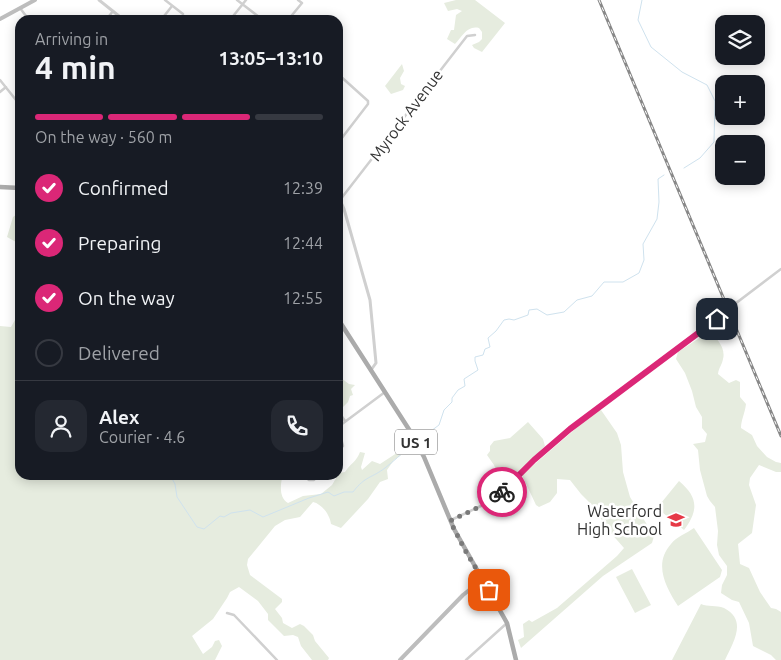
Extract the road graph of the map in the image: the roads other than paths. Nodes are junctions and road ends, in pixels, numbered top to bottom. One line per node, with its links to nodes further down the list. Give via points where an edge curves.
1 (35, 0): 9 (main road)
2 (99, 0): 10 (street)
3 (165, 0): 8 (street)
4 (237, 0): 7 (street)
5 (246, 0): 7 (street)
6 (298, 0): 18 (street, via 302,3)
7 (242, 4): 16 (street); 17 (street)
8 (172, 6): 11 (street); 15 (street)
9 (20, 8): 12 (street); 19 (main road)
10 (113, 11): 13 (street); 14 (street)
11 (183, 14)
12 (25, 15)
13 (110, 15)
14 (118, 15)
15 (165, 15)
16 (234, 15)
17 (256, 15)
18 (292, 15)
19 (0, 18)
20 (475, 35): 29 (street, Myrock Avenue, via 467,36)
21 (343, 78): 26 (street, via 368,101)
22 (0, 80): 23 (street)
23 (6, 88): 24 (street); 25 (street)
24 (0, 92)
25 (15, 99)
26 (343, 136)
27 (0, 187): 28 (main road)
28 (15, 188)
29 (343, 196)
30 (343, 210): 33 (street, via 370,300 376,363)
31 (781, 269): 37 (street, via 570,429 499,495)
32 (343, 327): 33 (main road, US 1)
33 (371, 370): 34 (main road, US 1)
34 (385, 392): 36 (street); 37 (main road, US 1, via 424,457)
35 (343, 418): 36 (street)
36 (345, 421)
37 (450, 521): 38 (main road, US 1)
38 (483, 579): 40 (main road, US 1); 42 (main road, via 463,595)
39 (227, 613): 41 (street, via 234,615)
40 (507, 623): 43 (street); 44 (main road, US 1)
41 (277, 660)
42 (400, 660)
43 (466, 660)
44 (516, 660)

